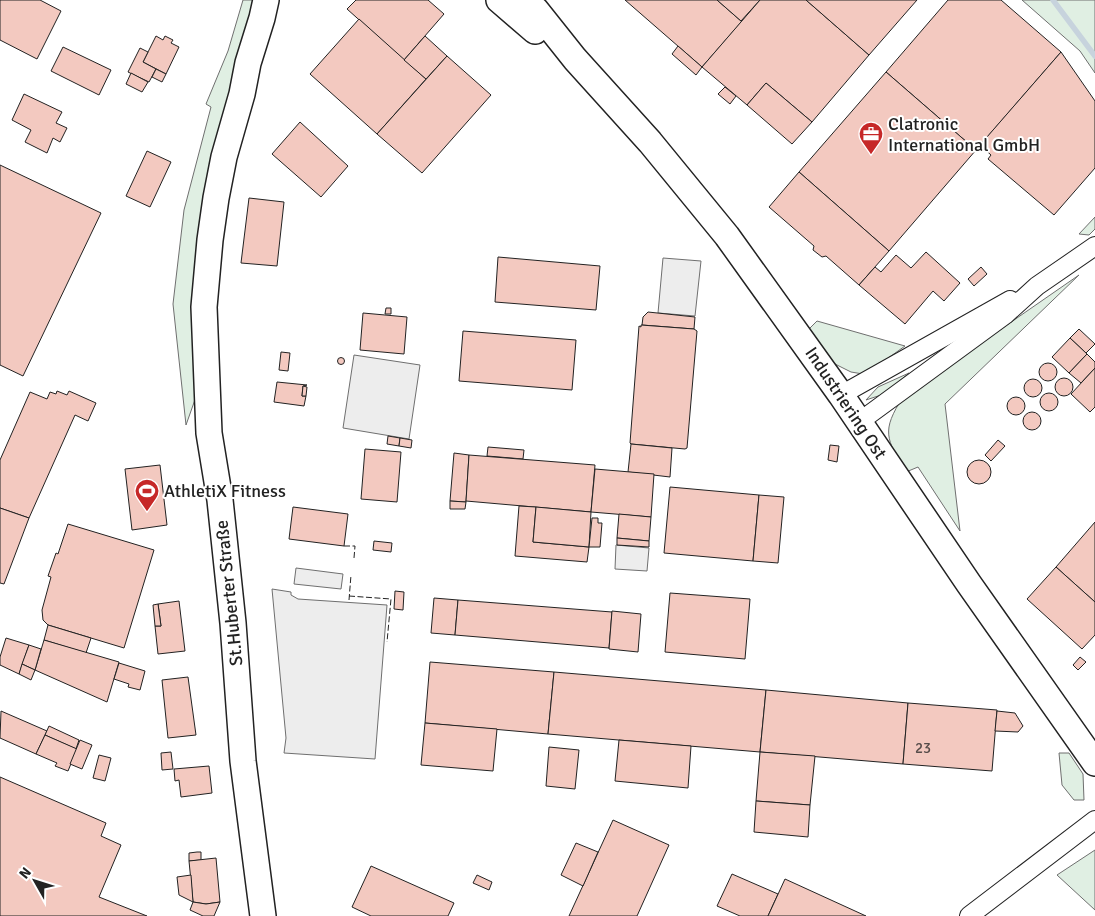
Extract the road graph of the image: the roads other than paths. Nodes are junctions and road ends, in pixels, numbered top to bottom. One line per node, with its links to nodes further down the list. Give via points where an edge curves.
1 (266, 0): 6 (street, St.Huberter Straße)
2 (283, 0): 6 (street, St.Huberter Straße, via 250,82)
3 (499, 0): 5 (street, Industriering Ost, via 544,39)
4 (525, 0): 5 (street, Industriering Ost)
5 (575, 59): 9 (street, Industriering Ost, via 650,142 727,236)
6 (242, 94): 13 (street, St.Huberter Straße, via 224,157 210,240 204,307 205,364 208,433 220,500 244,761)
7 (1095, 246): 8 (street)
8 (1037, 286): 9 (street); 10 (street, via 1004,315)
9 (841, 395): 10 (street, Industriering Ost)
10 (859, 422): 11 (street, Industriering Ost)
11 (1095, 764)
12 (1095, 820): 14 (street)
13 (263, 916)
14 (969, 916)

